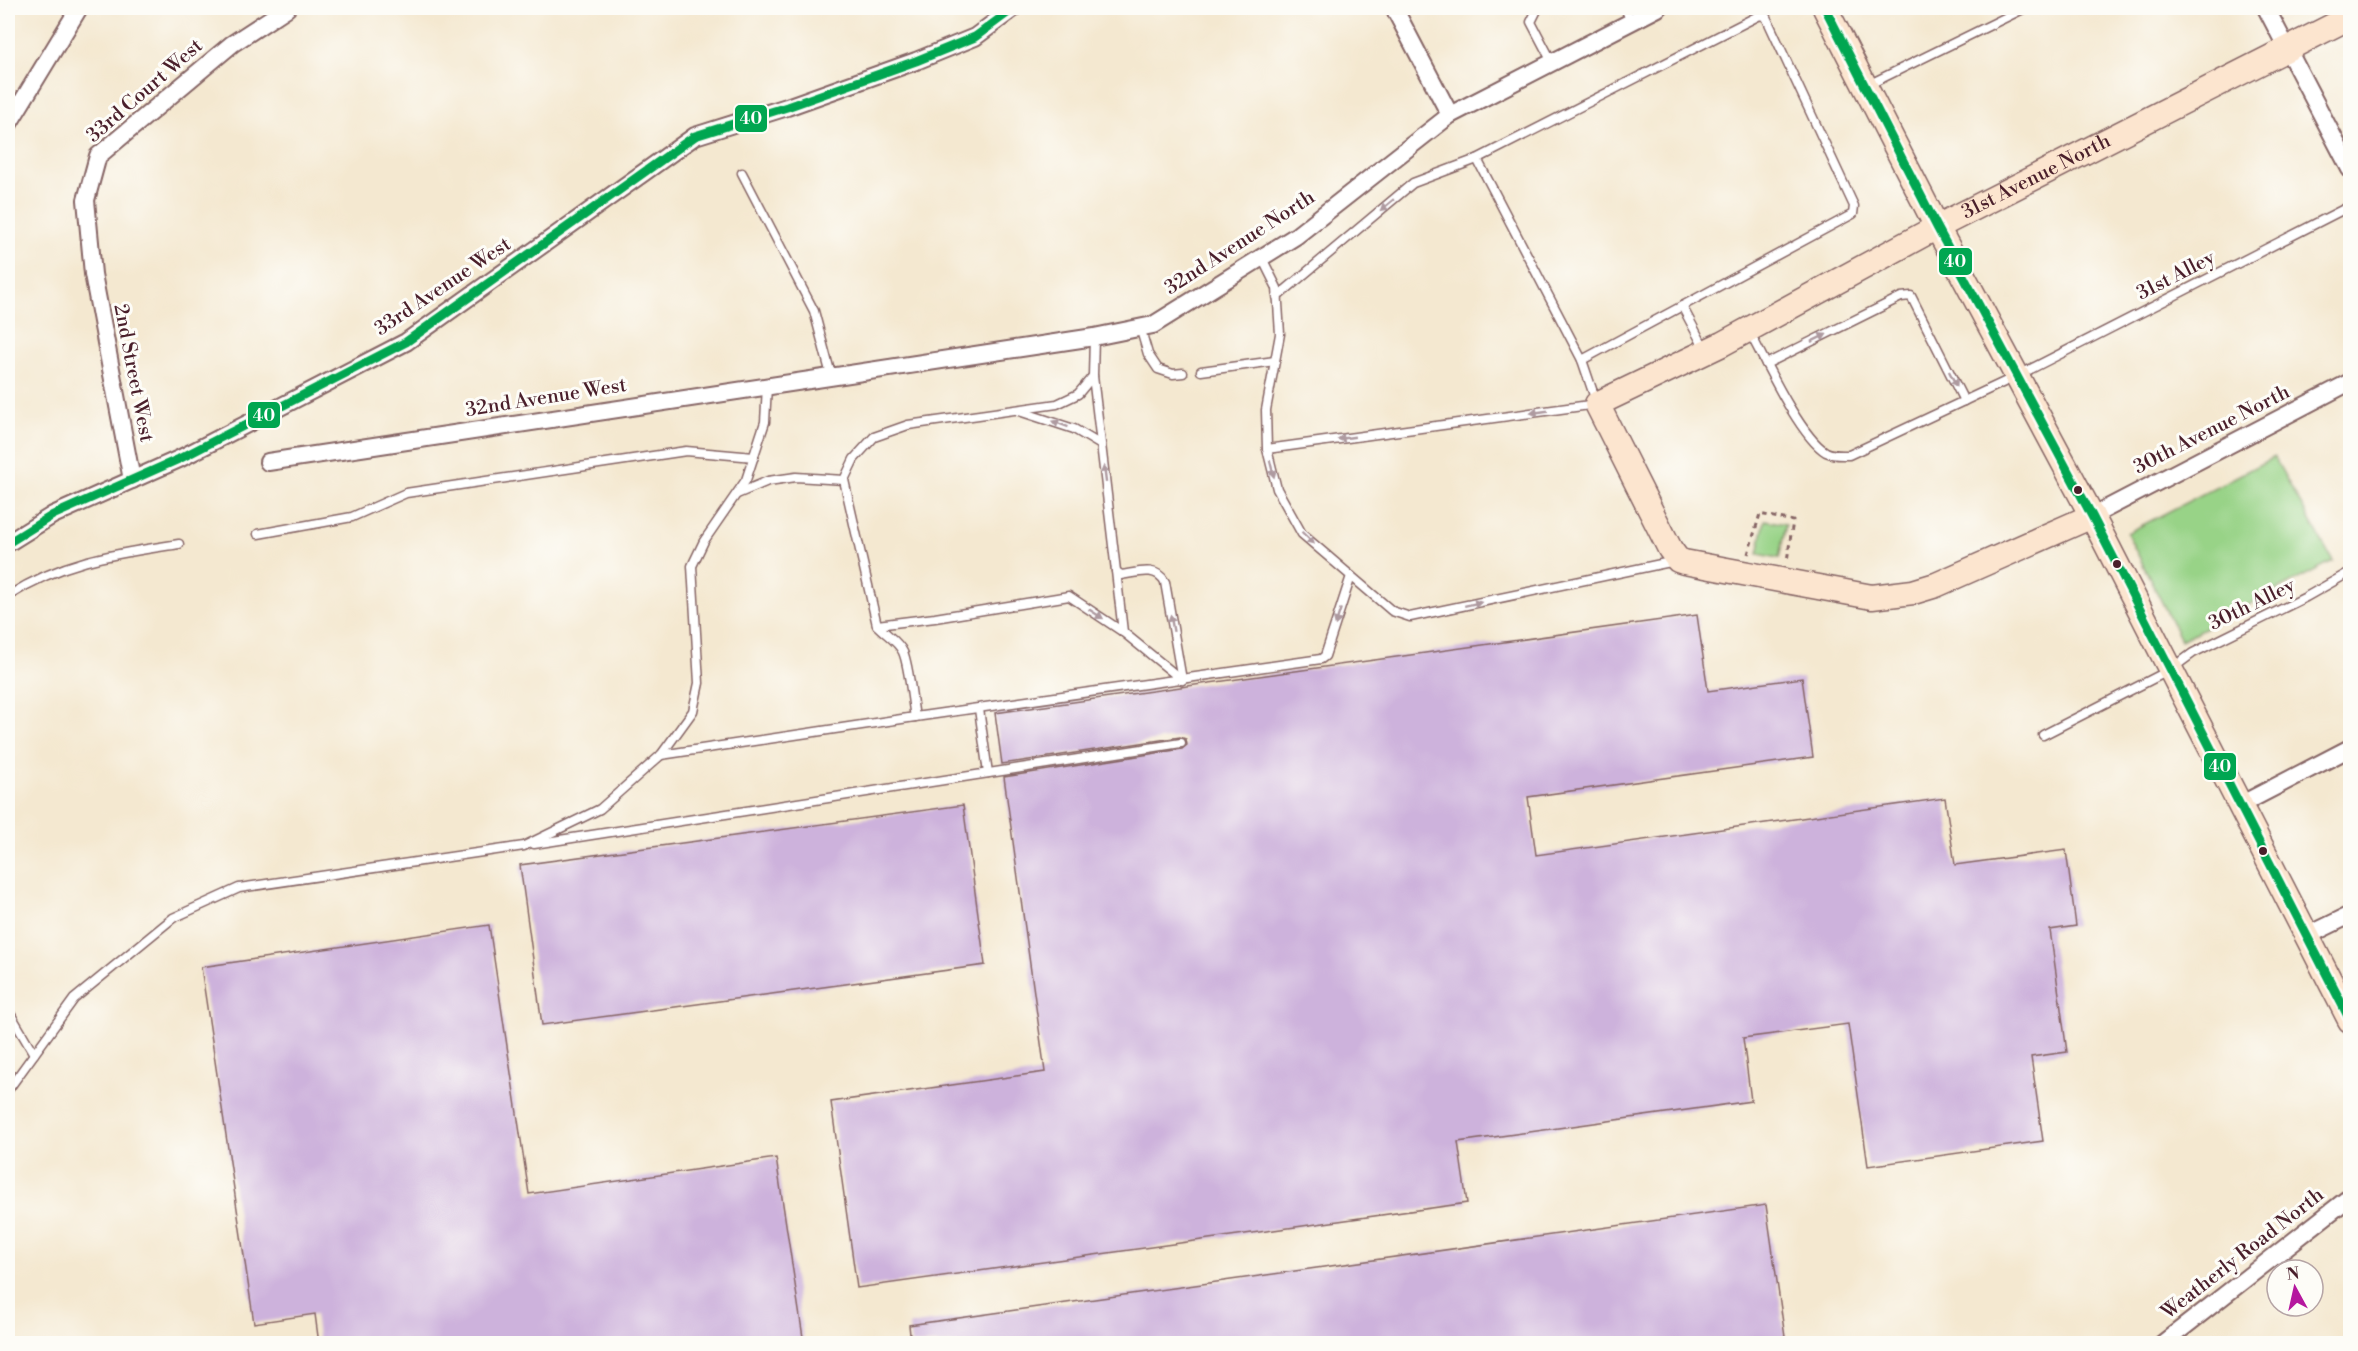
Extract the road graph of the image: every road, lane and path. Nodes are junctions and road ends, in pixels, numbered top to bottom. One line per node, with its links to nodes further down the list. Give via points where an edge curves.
1 (79, 8): 16 (street)
2 (287, 8): 23 (street, 33rd Court West, via 232,44 98,156 86,200)
3 (1014, 8): 47 (street, 33rd Avenue West, via 975,37 946,49 694,136 406,342)
4 (1394, 8): 15 (street)
5 (1538, 8): 13 (lane, via 1532,22)
6 (1658, 8): 10 (street, 32nd Avenue North)
7 (1825, 8): 14 (street)
8 (2025, 8): 14 (lane)
9 (2266, 8): 12 (street)
10 (1628, 14): 13 (street, 32nd Avenue North)
11 (2350, 18): 12 (street, 31st Avenue North)
12 (2288, 50): 18 (street); 21 (street, 31st Avenue North)
13 (1552, 62): 15 (street, 32nd Avenue North)
14 (1865, 87): 21 (street)
15 (1450, 115): 22 (street, 32nd Avenue North, via 1296,236)
16 (8, 125)
17 (1477, 159): 24 (lane, one-way to 24, via 1413,183); 25 (lane, via 1760,15 1766,17 1855,211); 30 (lane)
18 (2350, 169)
19 (742, 173): 35 (lane, via 814,311)
20 (2350, 206): 37 (lane, 31st Alley)
21 (1937, 227): 27 (street, 31st Avenue North); 37 (street)
22 (1262, 258): 24 (lane); 26 (street, 32nd Avenue North, via 1154,325)
23 (93, 274): 47 (street, 2nd Street West)
24 (1277, 297): 31 (lane, via 1280,334)
25 (1682, 306): 29 (lane); 30 (lane)
26 (1140, 327): 28 (street, 32nd Avenue North); 34 (lane, via 1148,354 1158,369)
27 (1748, 330): 29 (street, 31st Avenue North); 32 (lane, 31st Alley)
28 (1094, 337): 35 (street, 32nd Avenue North); 36 (lane)
29 (1706, 351): 41 (street, 31st Avenue North)
30 (1582, 360): 41 (lane)
31 (1275, 361): 33 (lane); 44 (lane, via 1266,410)
32 (1766, 364): 40 (lane, 31st Alley, via 1816,445 1835,456 1849,455); 40 (lane, one-way to 40, via 1901,297 1911,296)
33 (1201, 370)
34 (1183, 373)
35 (831, 375): 39 (street, 32nd Avenue West)
36 (1094, 376): 42 (lane, via 1078,394 1057,404); 43 (lane)
37 (2016, 376): 40 (lane, 31st Alley); 50 (street)
38 (2350, 382): 50 (street, 30th Avenue North)
39 (767, 385): 45 (lane, via 765,422); 46 (street, 32nd Avenue West)
40 (1964, 401)
41 (1597, 404): 44 (lane, one-way to 44); 55 (street)
42 (1015, 410): 43 (lane, one-way to 42, via 1074,429); 48 (lane, via 908,425 874,436 854,459)
43 (1101, 445): 57 (lane, one-way to 43)
44 (1267, 449): 59 (lane, one-way to 59, via 1277,489 1302,534)
45 (754, 457): 49 (lane); 51 (lane, via 686,451 406,493 352,517)
46 (268, 462)
47 (132, 480): 52 (street, 33rd Avenue West, via 53,515)
48 (844, 480): 49 (lane, via 796,477 768,481); 61 (lane)
49 (736, 494): 70 (lane, via 704,540 692,566 699,683 693,711)
50 (2092, 516): 55 (street, via 1936,585 1872,597); 63 (street)
51 (258, 534)
52 (8, 543)
53 (179, 544): 60 (lane, via 96,557 26,584)
54 (1746, 559): 56 (path, via 1760,514 1793,521)
55 (1678, 560): 59 (lane, one-way to 55, via 1392,611 1410,617)
56 (1786, 567)
57 (1116, 571): 62 (lane); 64 (lane, one-way to 57, via 1161,574 1155,571 1121,575)
58 (2350, 572): 63 (lane, 30th Alley, via 2193,653)
59 (1351, 576): 64 (lane, one-way to 64, via 1324,658)
60 (8, 596)
61 (877, 625): 62 (lane, one-way to 62, via 1069,596); 66 (lane, via 903,652)
62 (1123, 632): 64 (lane)
63 (2170, 670): 67 (lane, 30th Alley); 72 (street)
64 (1182, 680): 65 (lane)
65 (979, 709): 66 (lane); 71 (lane)
66 (915, 717): 70 (lane)
67 (2043, 735)
68 (1181, 743): 71 (lane)
69 (2350, 748): 72 (street)
70 (661, 755): 73 (lane, via 600,809)
71 (988, 773): 73 (lane)
72 (2240, 805): 75 (street)
73 (524, 846): 78 (lane, via 239,888 172,918 74,999)
74 (2350, 915): 75 (street)
75 (2307, 936): 77 (street)
76 (8, 1010): 78 (lane)
77 (2350, 1020)
78 (34, 1054): 79 (lane)
79 (8, 1090)
80 (2350, 1197): 81 (street, Weatherly Road North)
81 (2162, 1344)

